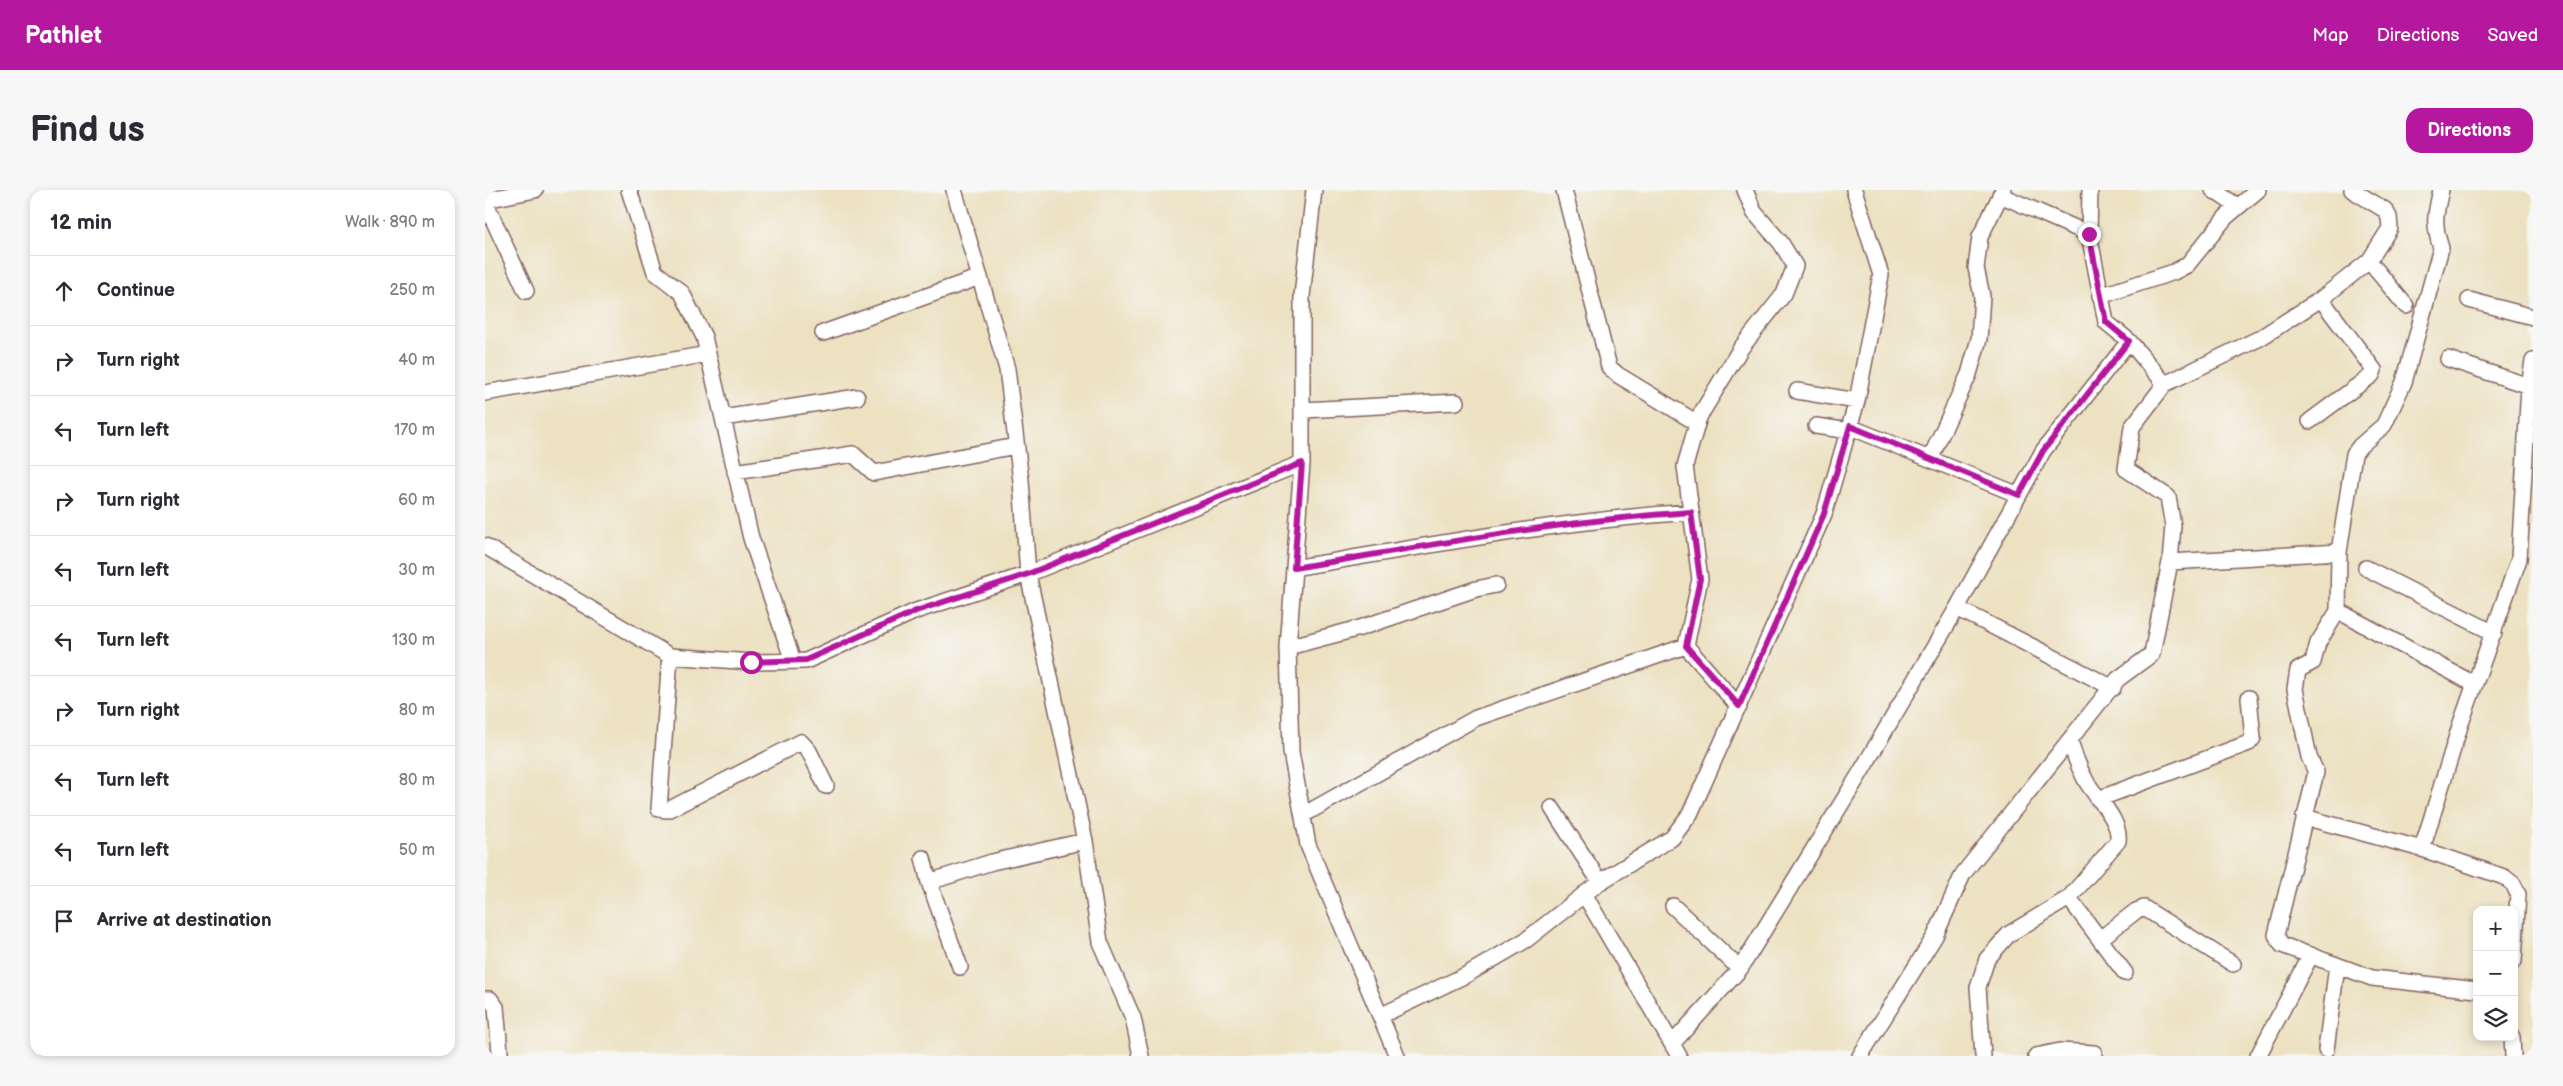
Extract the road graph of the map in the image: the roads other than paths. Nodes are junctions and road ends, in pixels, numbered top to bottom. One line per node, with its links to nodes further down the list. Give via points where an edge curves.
1 (535, 190): 14 (street)
2 (629, 190): 27 (street, via 655,272 682,293 704,337)
3 (954, 190): 18 (street)
4 (1314, 190): 38 (street, via 1302,296)
5 (1564, 190): 41 (street, via 1609,367 1617,376)
6 (1745, 190): 41 (street, via 1754,212 1781,243 1795,266 1784,294 1741,348)
7 (1854, 190): 36 (street, via 1881,275)
8 (2090, 190): 16 (street)
9 (2213, 190): 15 (street)
10 (2258, 190): 15 (street)
11 (2352, 190): 17 (street, via 2385,210 2389,217 2389,228)
12 (2441, 190): 52 (street, via 2434,216 2434,228 2441,248 2404,382 2384,425 2354,454)
13 (2001, 192): 16 (street); 45 (street, via 1980,237 1976,268 1982,296 1979,339 1969,374)
14 (485, 201): 19 (street)
15 (2237, 206): 20 (street, via 2187,265)
16 (2089, 234): 20 (street)
17 (2369, 261): 21 (street); 23 (street)
18 (980, 277): 25 (street); 44 (street, via 1007,369)
19 (526, 290)
20 (2100, 296): 26 (street, via 2106,322)
21 (2321, 299): 31 (street, via 2259,338); 40 (street, via 2374,370)
22 (2469, 300): 24 (street)
23 (2406, 306)
24 (2533, 317)
25 (823, 334)
26 (2129, 341): 31 (street); 48 (street, via 2043,451)
27 (708, 354): 34 (street); 39 (street)
28 (2448, 359): 32 (street)
29 (2533, 361): 30 (street)
30 (2533, 366): 32 (street)
31 (2165, 384): 53 (street, via 2132,427 2126,469 2168,497 2173,526)
32 (2529, 386): 49 (street)
33 (1797, 391): 36 (street)
34 (485, 393)
35 (857, 397): 39 (street)
36 (1857, 401): 43 (street)
37 (1456, 402): 38 (street)
38 (1303, 410): 46 (street)
39 (723, 418): 47 (street)
40 (2310, 420)
41 (1697, 423): 50 (street, via 1685,466)
42 (1816, 426): 43 (street)
43 (1849, 429): 45 (street); 68 (street, via 1824,514)
44 (1016, 446): 47 (street, via 874,473 853,454); 56 (street)
45 (1930, 459): 48 (street)
46 (1302, 463): 54 (street); 56 (street)
47 (735, 472): 64 (street, via 751,538)
48 (2019, 495): 58 (street)
49 (2527, 501): 60 (street, via 2519,559)
50 (1691, 512): 54 (street, via 1535,528); 61 (street, via 1700,579)
51 (485, 546): 63 (street)
52 (2339, 552): 53 (street); 59 (street)
53 (2170, 562): 66 (street, via 2152,654 2118,680)
54 (1294, 568): 62 (street)
55 (2366, 568): 60 (street)
56 (1028, 574): 64 (street, via 916,611 806,660); 75 (street)
57 (1497, 586): 62 (street, via 1476,589 1361,628)
58 (1957, 608): 66 (street); 89 (street)
59 (2337, 611): 65 (street); 74 (street, via 2318,643 2313,662 2297,670 2295,689 2309,757 2316,772)
60 (2495, 633): 65 (street)
61 (1686, 646): 68 (street); 73 (street, via 1476,718)
62 (1288, 647): 73 (street, via 1291,752)
63 (670, 656): 64 (street, via 751,662); 70 (street, via 659,809 667,810 801,742 809,751)
64 (793, 661)
65 (2475, 684): 76 (street)
66 (2113, 688): 69 (street)
67 (2249, 698): 71 (street, via 2253,738 2249,743)
68 (1739, 706): 79 (street, via 1690,814 1672,838)
69 (2070, 741): 71 (street, via 2074,757); 101 (street, via 1963,874 1935,936)
70 (826, 786)
71 (2098, 799): 81 (street, via 2116,825 2118,841)
72 (1551, 808): 79 (street)
73 (1303, 815): 93 (street, via 1308,845)
74 (2304, 817): 76 (street); 85 (street, via 2276,935 2282,945)
75 (1085, 841): 78 (street, via 992,862); 99 (street, via 1100,942 1133,1018)
76 (2422, 849): 84 (street, via 2504,877 2513,884 2518,894)
77 (923, 858): 78 (street)
78 (929, 882): 88 (street)
79 (1600, 882): 80 (street)
80 (1584, 894): 93 (street, via 1526,940 1466,975); 95 (street)
81 (2069, 898): 83 (street); 102 (street, via 2009,934 1987,959 1978,987)
82 (1673, 906): 89 (street)
83 (2100, 939): 86 (street, via 2144,908); 90 (street)
84 (2515, 951)
85 (2311, 955): 87 (street); 104 (street)
86 (2233, 964)
87 (2337, 965): 91 (street, via 2373,978); 96 (street)
88 (960, 967)
89 (1740, 969): 95 (street)
90 (2125, 973)
91 (2473, 990)
92 (485, 998): 97 (street, via 496,1007)
93 (1380, 1016): 100 (street)
94 (2513, 1041): 105 (street)
95 (1676, 1050)
96 (2326, 1050)
97 (500, 1052)
98 (2094, 1053): 103 (street, via 2060,1052)
99 (1141, 1056)
100 (1397, 1056)
101 (1860, 1056)
102 (1983, 1056)
103 (2037, 1056)
104 (2258, 1056)
105 (2513, 1056)

